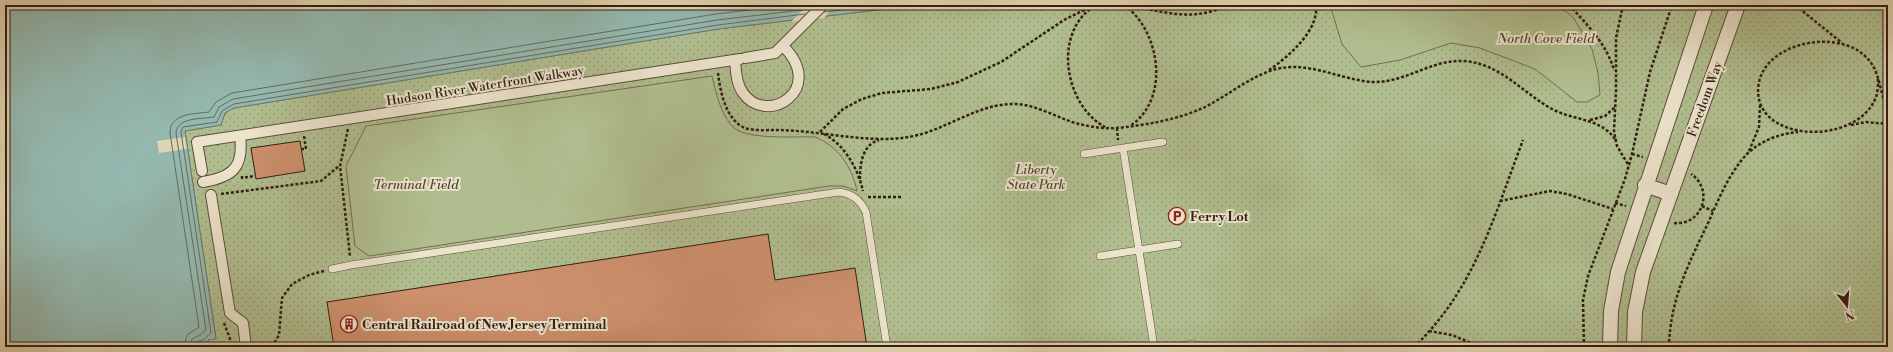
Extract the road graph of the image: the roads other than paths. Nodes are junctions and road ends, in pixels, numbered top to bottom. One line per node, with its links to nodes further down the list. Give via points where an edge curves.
1 (823, 5): 4 (street, Hudson River Waterfront Walkway)
2 (1706, 5): 11 (street, Freedom Way)
3 (1738, 5): 12 (street, Freedom Way)
4 (783, 46): 5 (street, Hudson River Waterfront Walkway, via 775,53); 5 (street, via 794,58 799,77 789,98 777,104 765,106 748,99 740,87)
5 (740, 59): 6 (street, Hudson River Waterfront Walkway)
6 (240, 136): 10 (street, via 240,156 234,170 222,178); 10 (street, Hudson River Waterfront Walkway, via 197,142)
7 (1163, 142): 8 (lane)
8 (1123, 148): 9 (lane); 14 (lane)
9 (1084, 154)
10 (205, 183): 18 (street, Hudson River Waterfront Walkway, via 230,313 243,322)
11 (1645, 185): 12 (street); 22 (street, Freedom Way, via 1616,278 1611,312)
12 (1671, 194): 23 (street, Freedom Way, via 1639,286 1634,312)
13 (1178, 244): 14 (lane)
14 (1139, 250): 15 (lane); 20 (lane)
15 (1100, 256)
16 (332, 269): 19 (lane, via 840,192 854,196 866,212)
17 (1194, 344): 21 (lane)
18 (246, 347)
19 (887, 347)
20 (1154, 347)
21 (1175, 347)
22 (1610, 347)
23 (1634, 347)

